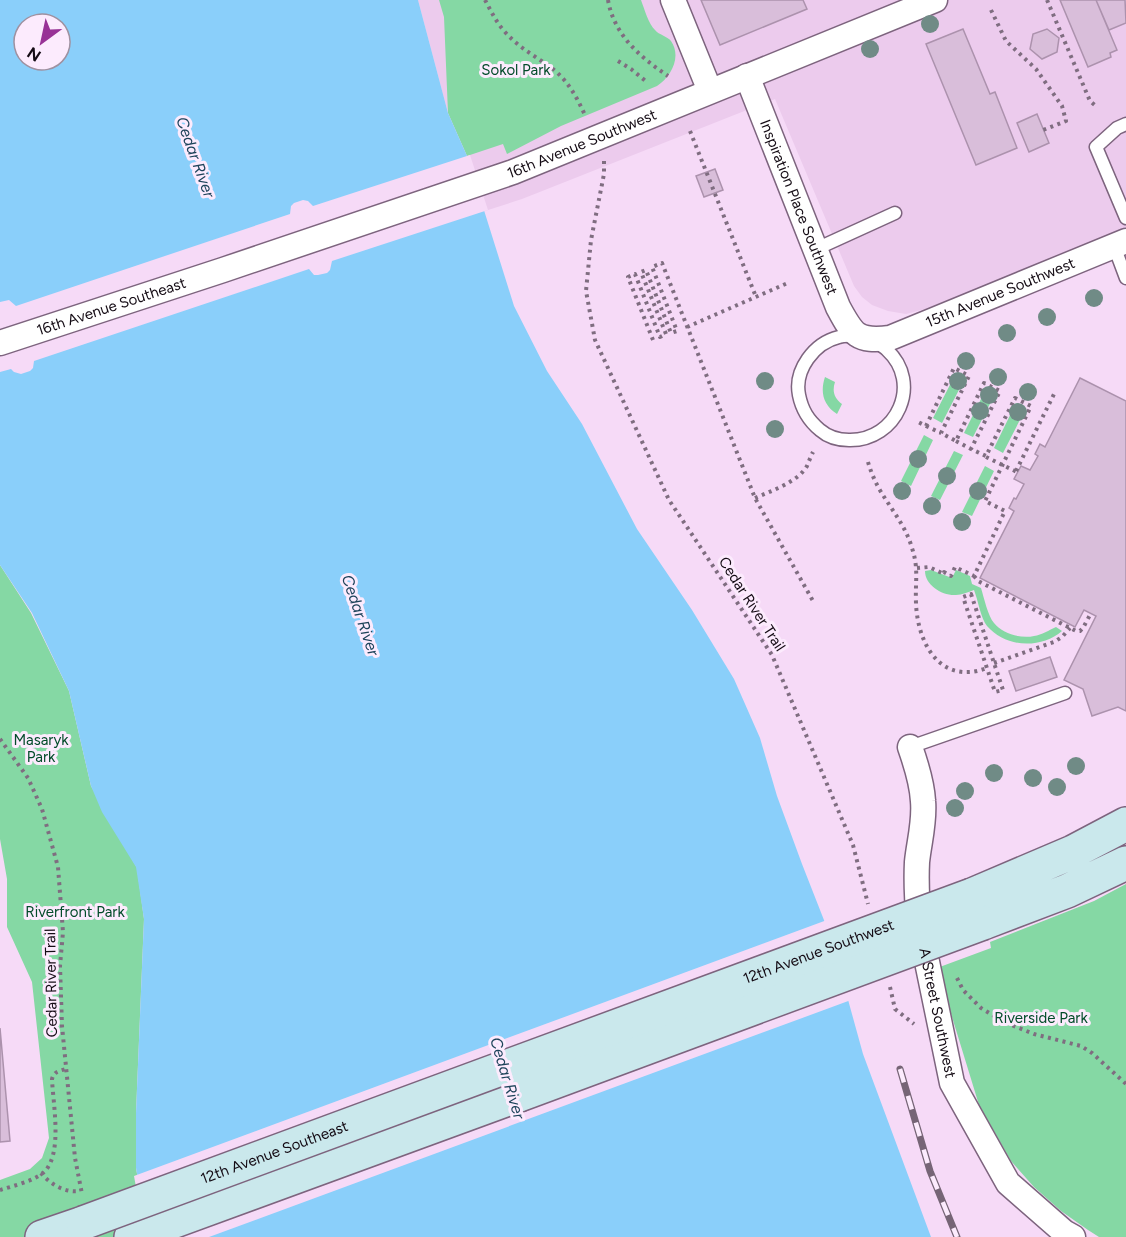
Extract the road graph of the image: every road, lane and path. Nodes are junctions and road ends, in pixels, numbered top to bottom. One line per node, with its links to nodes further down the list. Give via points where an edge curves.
1 (485, 0): 13 (path, via 496,21 517,44 565,80)
2 (608, 0): 8 (path, via 621,33 645,60)
3 (673, 0): 11 (street)
4 (934, 0): 9 (street, 16th Avenue Southwest)
5 (1047, 0): 12 (path, via 1090,101)
6 (991, 10): 15 (path, via 1006,41 1036,69 1062,106 1066,121)
7 (618, 61): 10 (path)
8 (668, 76)
9 (747, 76): 11 (street, 16th Avenue Southwest); 21 (street, Inspiration Place Southwest)
10 (648, 83)
11 (710, 91): 22 (street, 16th Avenue Southwest, via 513,172)
12 (1097, 107)
13 (583, 112)
14 (1126, 124): 19 (lane, via 1096,147)
15 (1043, 130)
16 (690, 131): 25 (path)
17 (605, 164): 54 (path, Cedar River Trail, via 586,291 595,340 669,500 772,655 853,845)
18 (895, 213): 21 (lane)
19 (1126, 218)
20 (1120, 244): 23 (lane); 27 (street, 15th Avenue Southwest, via 890,338)
21 (816, 249): 27 (street, Inspiration Place Southwest, via 846,323)
22 (223, 270): 29 (street, 16th Avenue Southeast)
23 (1126, 278)
24 (790, 282): 25 (path)
25 (756, 297): 26 (path)
26 (687, 327): 28 (path, via 662,263 652,267 677,331 671,333 646,270 641,272 666,334 660,337 635,274 628,278); 40 (path)
27 (865, 338): 27 (lane, Inspiration Place Southwest, via 840,336 824,342 801,370 798,389 811,422 825,434 841,440 874,436 888,426 903,396 898,363 887,350)
28 (653, 340)
29 (0, 344)
30 (1054, 394): 39 (path, via 1017,472)
31 (918, 422): 32 (path)
32 (926, 426): 33 (path); 33 (path, via 954,368 969,376)
33 (941, 433): 34 (path)
34 (956, 441): 35 (path); 35 (path, via 984,383 1000,391)
35 (971, 449): 37 (path)
36 (813, 452): 40 (path, via 800,475)
37 (986, 456): 39 (path); 39 (path, via 1015,398 1031,406)
38 (868, 462): 41 (path, via 905,529)
39 (1003, 465): 42 (path, via 985,501 1005,512)
40 (755, 498): 43 (path)
41 (917, 568): 42 (path, via 929,567 951,576 955,567); 47 (path, via 917,613 930,653 960,672)
42 (974, 576): 45 (path)
43 (813, 601)
44 (1091, 613): 45 (path, via 1080,631)
45 (1070, 628): 46 (path, via 1054,642)
46 (994, 663): 47 (path, via 1003,690 995,692); 47 (path, via 971,594 963,597)
47 (987, 668)
48 (1065, 693): 50 (lane)
49 (0, 739): 58 (path, Cedar River Trail, via 28,778 42,809 58,867)
50 (910, 747): 57 (street, A Street Southwest, via 923,802 916,898)
51 (1126, 824): 53 (main road, 12th Avenue Southwest)
52 (1126, 863): 53 (main road, 12th Avenue Southwest, via 1067,891)
53 (978, 909): 59 (main road, 12th Avenue Southwest, bridge)
54 (870, 910)
55 (954, 970): 60 (path, via 963,990 981,1008 1034,1034 1081,1046)
56 (890, 987): 57 (path, via 896,1009)
57 (944, 1040): 67 (street, A Street Southwest, via 952,1083 1008,1183)
58 (66, 1069): 61 (path, via 52,1079 56,1139 51,1162); 63 (path, Cedar River Trail)
59 (513, 1081): 64 (main road, 12th Avenue Southeast, bridge); 66 (main road, 12th Avenue Southeast)
60 (1126, 1084)
61 (41, 1173): 62 (path); 63 (path, via 63,1189)
62 (0, 1190)
63 (81, 1191): 64 (path, Cedar River Trail)
64 (84, 1214): 65 (main road, 12th Avenue Southeast)
65 (42, 1237)
66 (131, 1237)
67 (1073, 1237)

